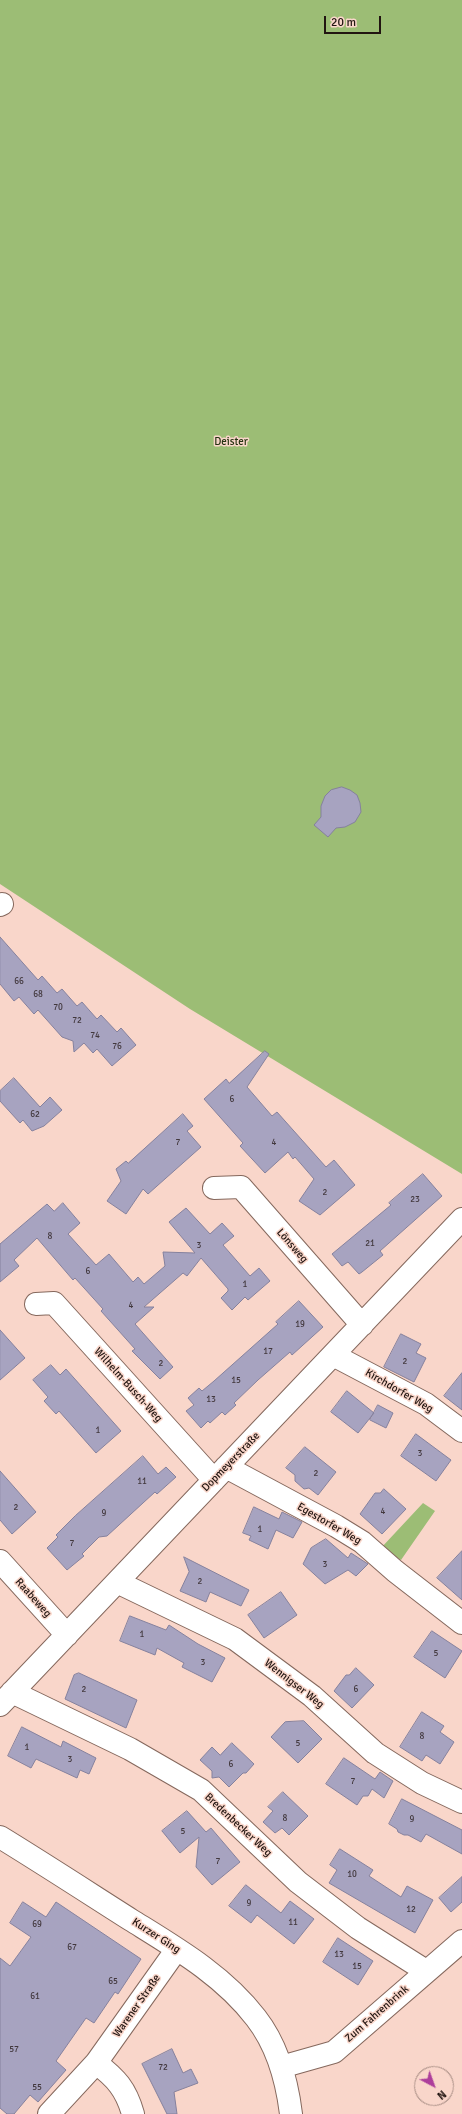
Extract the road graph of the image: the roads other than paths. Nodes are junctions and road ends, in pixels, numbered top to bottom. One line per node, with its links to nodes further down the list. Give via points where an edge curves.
1 (214, 1188): 4 (street, Lönsweg, via 241,1187)
2 (462, 1219): 4 (street, Dopmeyerstraße)
3 (36, 1304): 7 (street, Wilhelm-Busch-Weg, via 54,1303)
4 (362, 1325): 5 (street, Dopmeyerstraße)
5 (333, 1354): 6 (street, Kirchdorfer Weg, via 426,1404); 7 (street, Dopmeyerstraße)
6 (462, 1431)
7 (220, 1474): 9 (street, Dopmeyerstraße); 10 (street, Egestorfer Weg, via 336,1526 362,1542 395,1572)
8 (0, 1561): 11 (street, Raabeweg)
9 (117, 1582): 11 (street, Dopmeyerstraße); 13 (street, Wennigser Weg, via 235,1639 312,1696 375,1753 422,1783)
10 (462, 1623)
11 (66, 1635): 12 (street, Dopmeyerstraße)
12 (6, 1698): 17 (street, Bredenbecker Weg, via 130,1749 201,1790 298,1882 358,1928)
13 (462, 1802)
14 (0, 1837): 16 (street, Kurzer Ging)
15 (462, 1941): 17 (street, Zum Fahrenbrink)
16 (177, 1949): 18 (street, Warener Straße); 19 (street, Kurzer Ging, via 210,1971 236,1995 257,2019)
17 (426, 1972): 19 (street, Zum Fahrenbrink, via 334,2052)
18 (96, 2063): 20 (street, Warener Straße); 21 (street, via 116,2078)
19 (282, 2066): 22 (street, Kurzer Ging)
20 (49, 2114)
21 (133, 2114)
22 (291, 2114)

